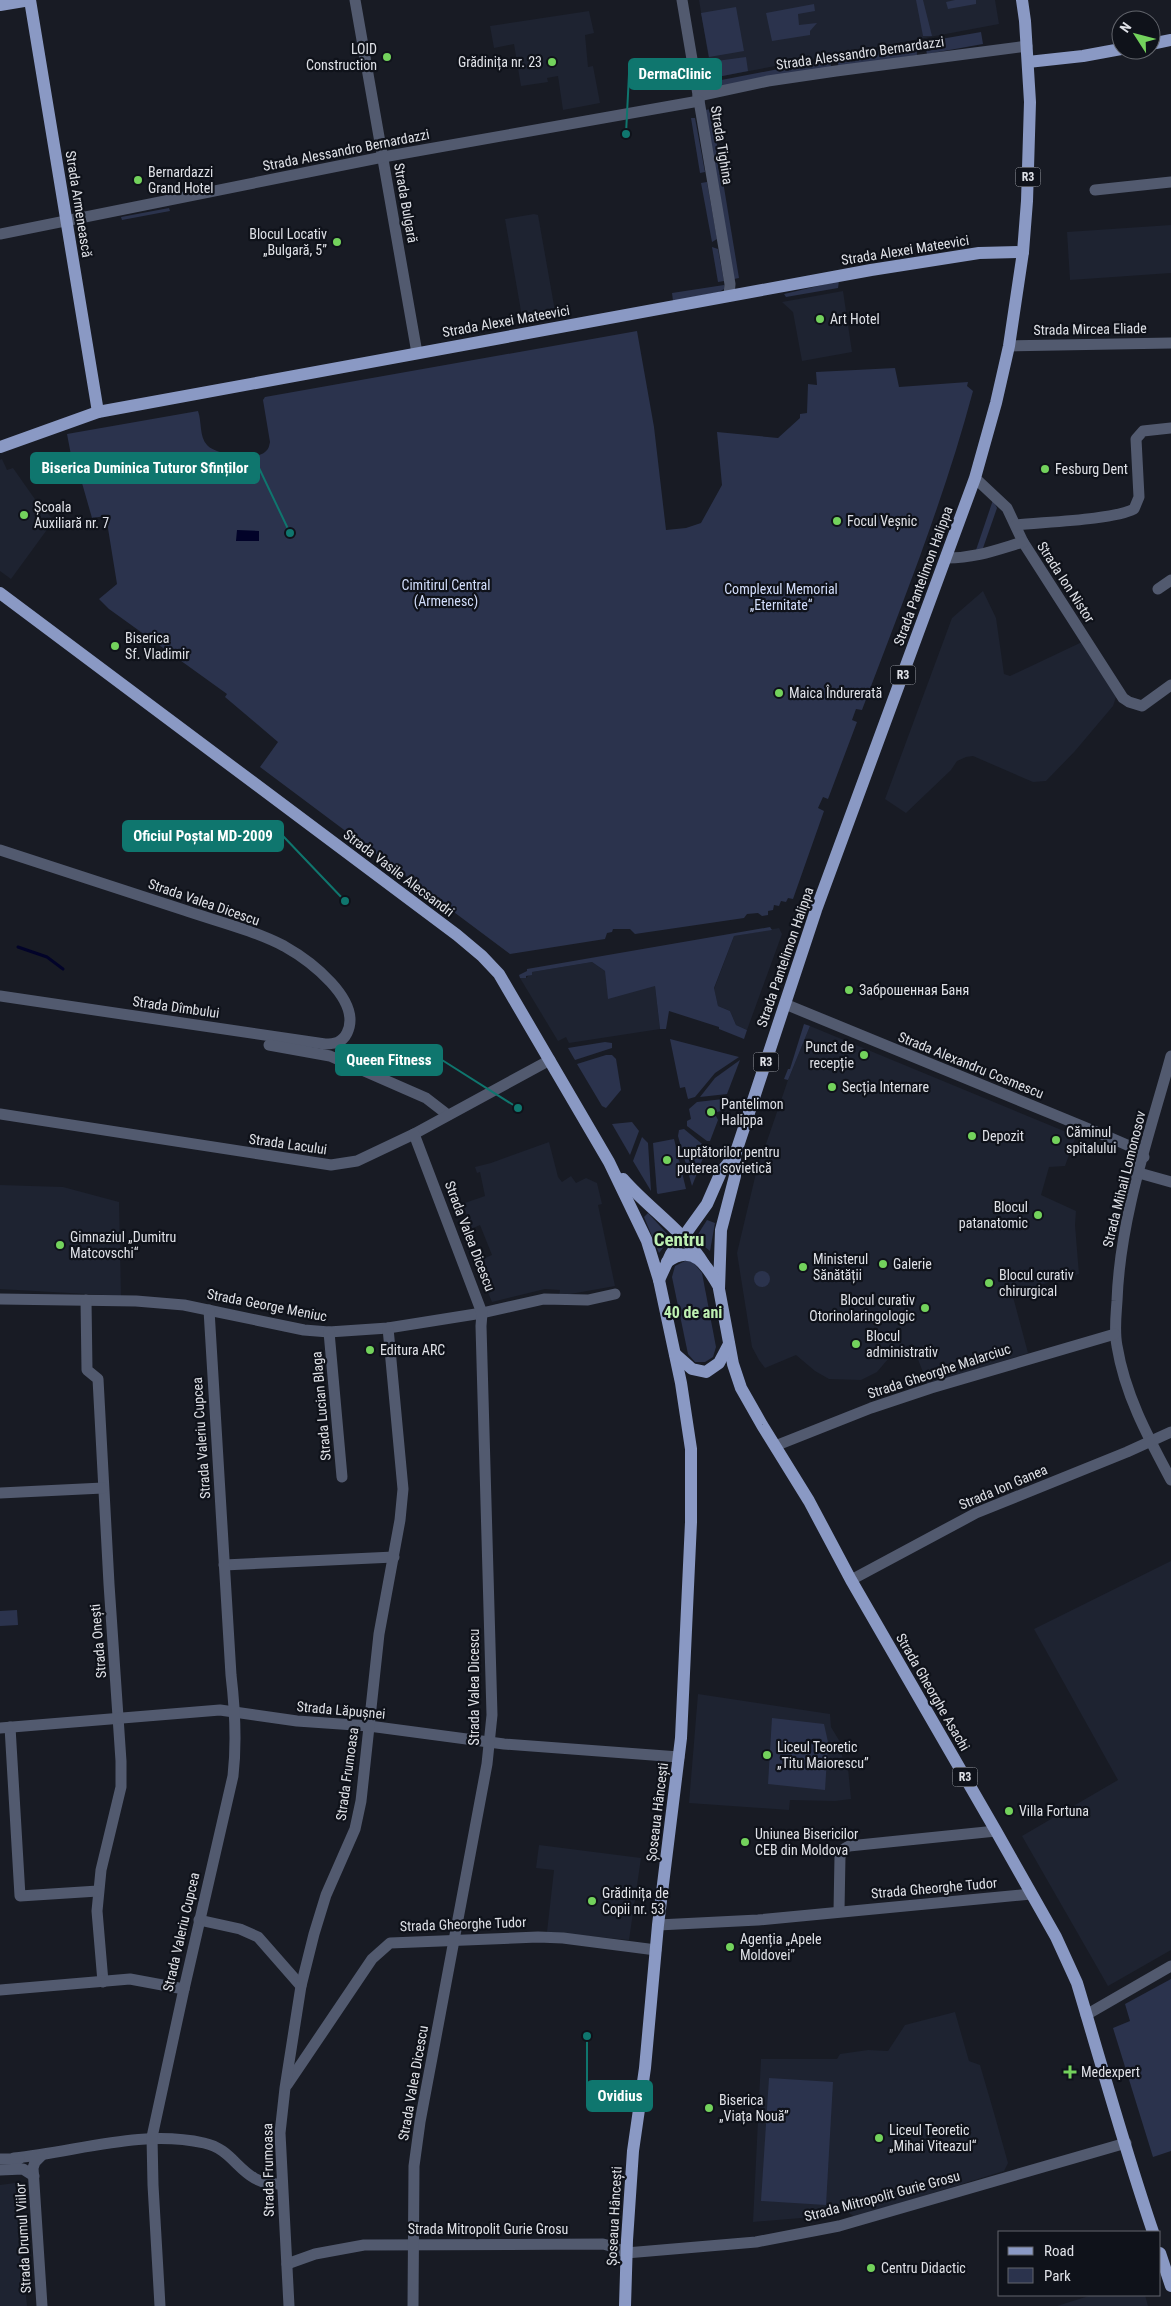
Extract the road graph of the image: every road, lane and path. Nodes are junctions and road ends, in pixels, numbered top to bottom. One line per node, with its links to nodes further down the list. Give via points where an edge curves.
1 (30, 0): 5 (main road); 13 (main road, Strada Armenească)
2 (355, 0): 10 (street, Strada Bulgară)
3 (682, 0): 9 (street, Strada Tighina)
4 (1022, 0): 6 (main road, R3)
5 (0, 5)
6 (1027, 46): 8 (main road, Strada Pantelimon Halippa / R3); 9 (street, Strada Alessandro Bernardazzi, via 768,81)
7 (1111, 50): 8 (main road)
8 (1028, 62): 15 (main road, Strada Pantelimon Halippa / R3, via 1030,102)
9 (699, 98): 10 (street, Strada Alessandro Bernardazzi); 16 (street, Strada Tighina, via 730,284)
10 (383, 158): 13 (street, Strada Alessandro Bernardazzi); 19 (street, Strada Bulgară)
11 (1171, 182): 12 (street)
12 (1095, 190)
13 (66, 220): 14 (street, Strada Alessandro Bernardazzi); 20 (main road, Strada Armenească)
14 (0, 234)
15 (1023, 252): 16 (main road, Strada Alexei Mateevici, via 979,253); 18 (main road, Strada Pantelimon Halippa / R3)
16 (729, 296): 19 (main road, Strada Alexei Mateevici)
17 (1171, 343): 18 (street, Strada Mircea Eliade)
18 (1009, 346): 23 (main road, Strada Pantelimon Halippa / R3)
19 (417, 353): 20 (main road, Strada Alexei Mateevici)
20 (98, 412): 22 (main road, Strada Alexei Mateevici)
21 (1171, 428): 24 (street, via 1139,434 1136,443 1139,496 1134,509)
22 (0, 447)
23 (975, 478): 24 (street, via 1000,499); 26 (main road, Strada Pantelimon Halippa / R3)
24 (1016, 525): 25 (street)
25 (1023, 542): 26 (street, Strada Ion Nistor, via 984,555); 30 (street, Strada Ion Nistor, via 1123,698 1142,706)
26 (946, 558): 33 (main road, Strada Pantelimon Halippa / R3)
27 (1171, 580): 28 (street)
28 (1158, 589)
29 (0, 593): 37 (main road, Strada Vasile Alecsandri, via 474,949 499,974)
30 (1171, 685)
31 (0, 850): 34 (street, Strada Valea Dicescu, via 283,946 313,966 337,988 351,1014)
32 (0, 996): 34 (street, Strada Dîmbului, via 325,1044 333,1044)
33 (784, 1004): 41 (main road, Strada Pantelimon Halippa / R3); 42 (street, Strada Alexandru Cosmescu, via 1111,1138 1134,1148)
34 (345, 1037)
35 (270, 1045): 39 (street, via 330,1056 426,1098)
36 (1171, 1056): 42 (street, Strada Mihail Lomonosov)
37 (550, 1060): 39 (street, Strada Lacului); 43 (main road, Strada Vasile Alecsandri)
38 (0, 1114): 40 (street, Strada Lacului, via 331,1165 357,1161)
39 (448, 1115): 40 (street, Strada Lacului)
40 (414, 1134): 55 (street, Strada Valea Dicescu)
41 (735, 1155): 46 (main road, Strada Pantelimon Halippa / R3, via 721,1172 707,1204); 50 (main road, Strada Pantelimon Halippa / R3, via 735,1176 721,1230)
42 (1144, 1157): 44 (street, Strada Mihail Lomonosov)
43 (609, 1162): 46 (main road, via 640,1198); 49 (main road, Strada Vasile Alecsandri, via 644,1233)
44 (1139, 1172): 45 (street); 58 (street, Strada Mihail Lomonosov, via 1119,1269)
45 (1171, 1182)
46 (683, 1238): 47 (main road, Strada Pantelimon Halippa / R3); 48 (main road)
47 (665, 1264): 48 (main road, via 684,1254 694,1256); 49 (main road, R3)
48 (704, 1264): 50 (main road, R3)
49 (659, 1280): 60 (main road, Șoseaua Hâncești)
50 (719, 1289): 59 (main road, R3)
51 (615, 1294): 55 (street, Strada George Meniuc, via 588,1300 544,1299)
52 (0, 1299): 53 (street, Strada George Meniuc)
53 (86, 1300): 54 (street, Strada George Meniuc, via 154,1302); 66 (street, Strada Onești, via 87,1370 98,1380)
54 (209, 1310): 57 (street, Strada George Meniuc); 69 (street, Strada Valeriu Cupcea)
55 (482, 1313): 56 (street, Strada George Meniuc); 75 (street, Strada Valea Dicescu)
56 (388, 1328): 57 (street, Strada George Meniuc); 68 (street, Strada Frumoasa, via 402,1474)
57 (329, 1332): 64 (street, Strada Lucian Blaga)
58 (1115, 1334): 62 (street, Strada Mihail Lomonosov, via 1130,1397); 63 (street, Strada Gheorghe Malarciuc, via 931,1388)
59 (729, 1344): 60 (main road, via 719,1364 706,1372 692,1370); 63 (main road, Strada Gheorghe Asachi / R3, via 741,1388)
60 (673, 1352): 76 (main road, Șoseaua Hâncești, via 686,1408 692,1466 688,1635)
61 (1171, 1432): 62 (street, Strada Ion Ganea)
62 (1151, 1442): 65 (street, Strada Mihail Lomonosov); 70 (street, Strada Ion Ganea, via 976,1514)
63 (775, 1446): 70 (main road, Strada Gheorghe Asachi / R3)
64 (342, 1477)
65 (1171, 1480)
66 (103, 1488): 67 (street); 72 (street, Strada Onești)
67 (0, 1493)
68 (394, 1557): 69 (street); 73 (street, Strada Frumoasa, via 379,1634)
69 (224, 1565): 71 (street, Strada Valeriu Cupcea)
70 (851, 1580): 77 (main road, Strada Gheorghe Asachi / R3)
71 (235, 1712): 72 (street, Strada Lăpușnei, via 220,1710); 73 (street, Strada Lăpușnei, via 297,1722); 81 (street, Strada Valeriu Cupcea, via 233,1776)
72 (119, 1718): 74 (street, Strada Lăpușnei); 78 (street, Strada Onești, via 121,1788)
73 (370, 1726): 75 (street, Strada Lăpușnei); 87 (street, Strada Frumoasa, via 355,1829 326,1895)
74 (5, 1728): 78 (street, via 20,1896)
75 (491, 1741): 76 (street, Strada Lăpușnei); 83 (street, Strada Valea Dicescu)
76 (679, 1758): 82 (main road, Șoseaua Hâncești)
77 (996, 1831): 79 (main road, Strada Gheorghe Asachi / R3); 80 (street, via 849,1846 840,1856)
78 (98, 1891): 86 (street, Strada Onești, via 96,1911)
79 (1031, 1894): 80 (street, Strada Gheorghe Tudor); 90 (main road, Strada Gheorghe Asachi / R3, via 1067,1961)
80 (839, 1912): 82 (street, Strada Gheorghe Tudor)
81 (199, 1920): 87 (street, via 240,1929 258,1937); 88 (street, Strada Valeriu Cupcea)
82 (658, 1925): 84 (main road, Șoseaua Hâncești)
83 (455, 1939): 84 (street, Strada Gheorghe Tudor, via 563,1938); 91 (street, Strada Gheorghe Tudor, via 394,1942 377,1952); 101 (street, Strada Valea Dicescu, via 414,2166)
84 (656, 1950): 102 (main road, Șoseaua Hâncești, via 633,2151)
85 (1171, 1966): 90 (street)
86 (103, 1982): 88 (street, via 130,1979); 89 (street)
87 (301, 1986): 91 (street, Strada Frumoasa)
88 (184, 1989): 92 (street, Strada Valeriu Cupcea)
89 (0, 1990)
90 (1086, 2014): 93 (main road, Strada Gheorghe Asachi / R3)
91 (285, 2088): 99 (street, Strada Frumoasa, via 280,2134)
92 (152, 2137): 94 (street); 99 (street, via 191,2140 218,2147 249,2176 269,2185); 107 (street, Strada Valeriu Cupcea)
93 (1126, 2143): 100 (main road, Strada Gheorghe Asachi / R3); 102 (street, Strada Mitropolit Gurie Grosu, via 839,2226 756,2242)
94 (42, 2155): 95 (street); 98 (street, via 35,2162)
95 (14, 2158): 96 (street); 98 (street, via 27,2162)
96 (0, 2159)
97 (0, 2170): 98 (street)
98 (34, 2172): 106 (street, Strada Drumul Viilor)
99 (282, 2184): 104 (street, Strada Frumoasa)
100 (1153, 2231)
101 (414, 2244): 102 (street, Strada Mitropolit Gurie Grosu, via 603,2244); 104 (street, Strada Mitropolit Gurie Grosu, via 344,2248); 109 (street, Strada Valea Dicescu)
102 (626, 2253): 110 (main road, Șoseaua Hâncești)
103 (1164, 2256): 105 (main road)
104 (287, 2264): 108 (street, Strada Frumoasa)
105 (1171, 2286)
106 (42, 2306)
107 (160, 2306)
108 (289, 2306)
109 (413, 2306)
110 (625, 2306)

